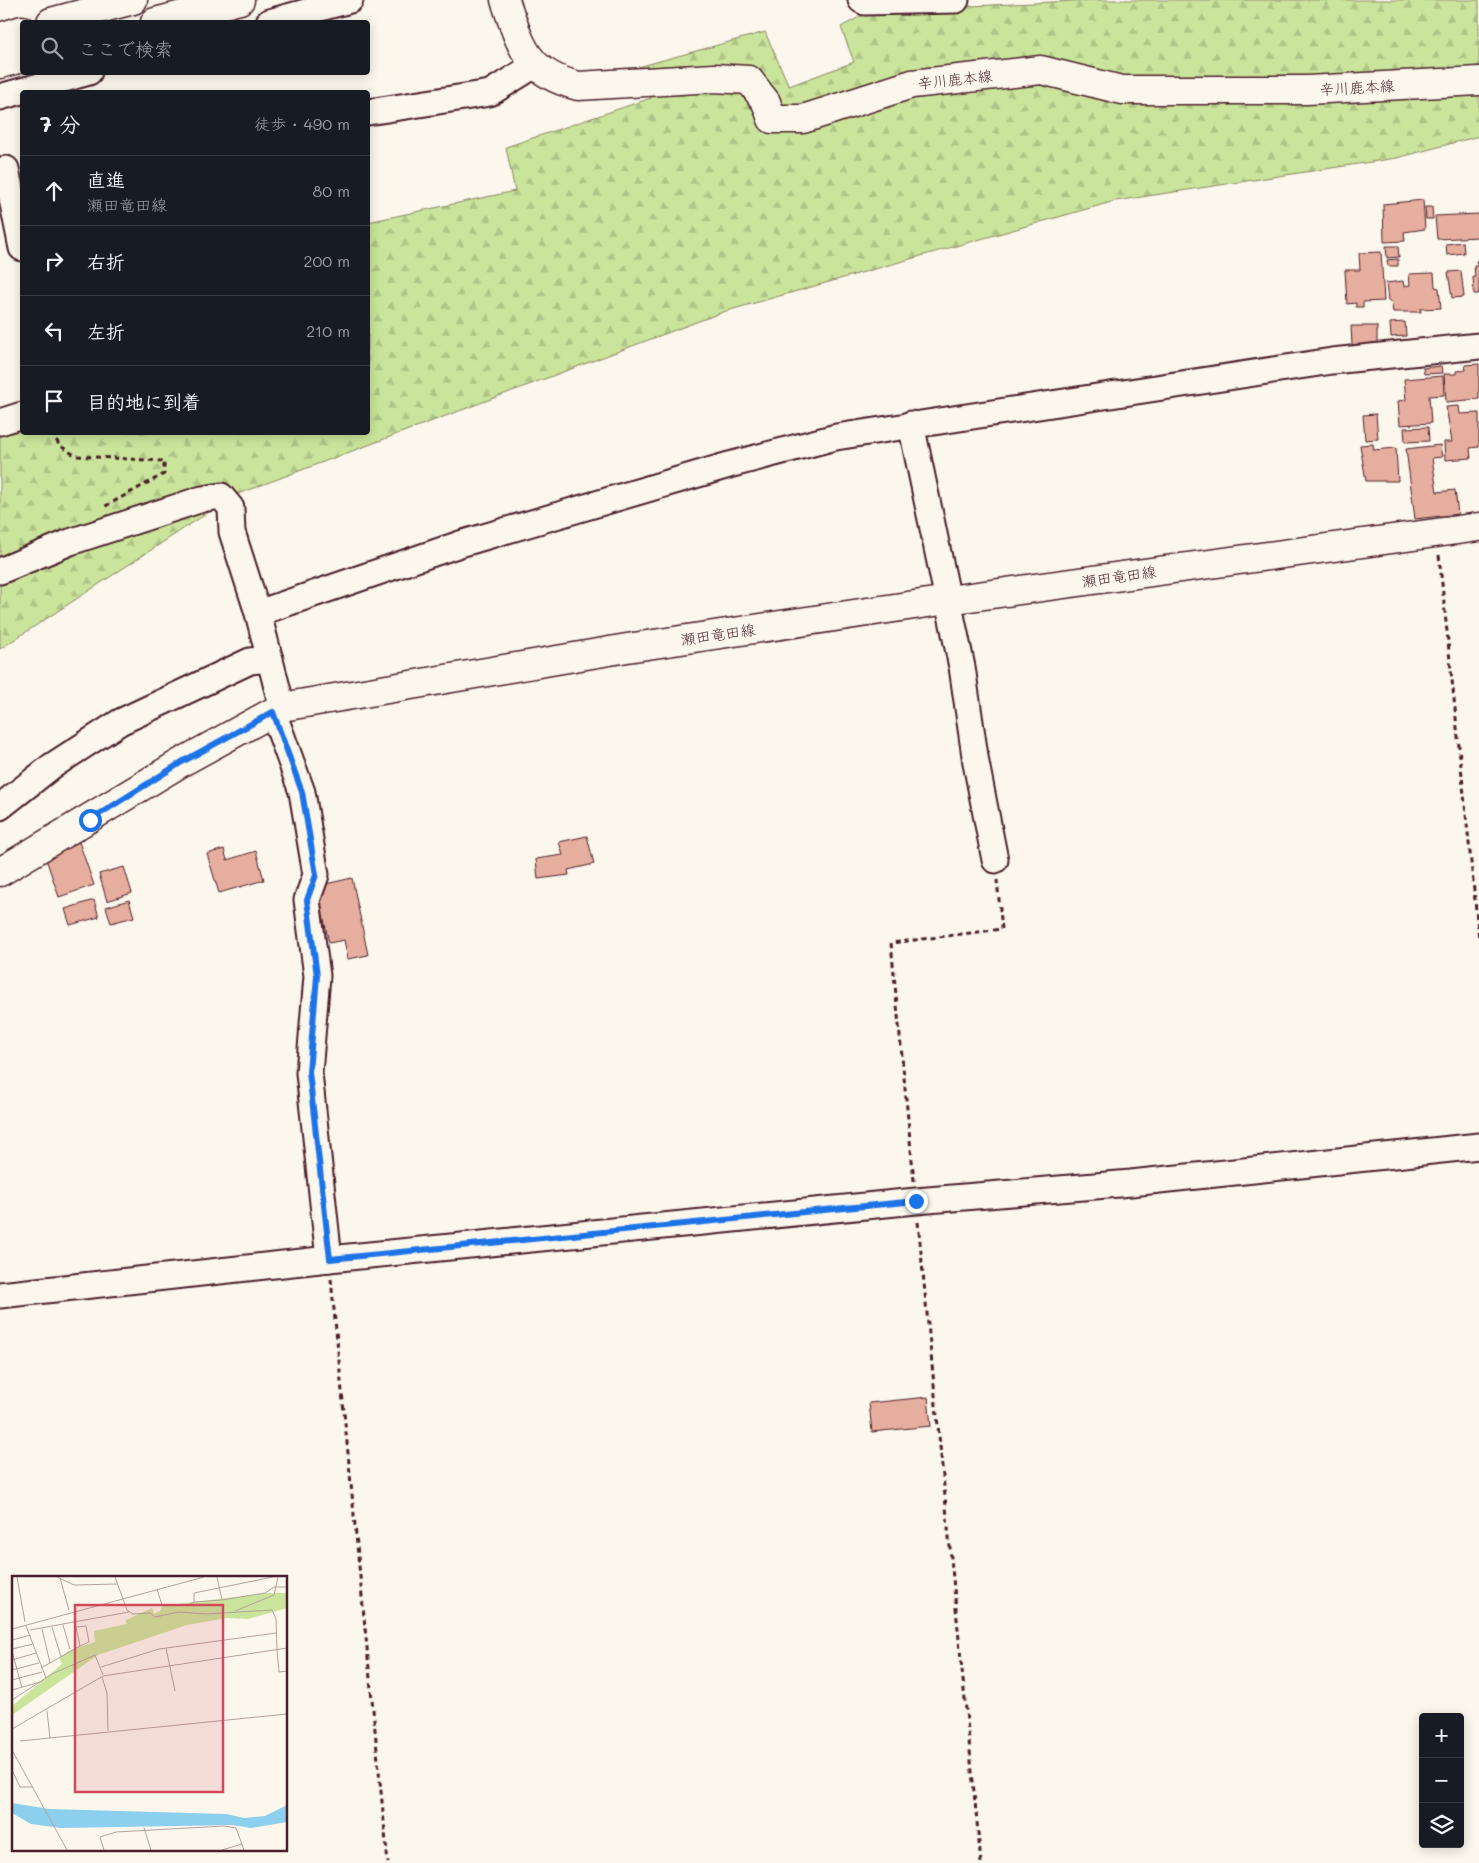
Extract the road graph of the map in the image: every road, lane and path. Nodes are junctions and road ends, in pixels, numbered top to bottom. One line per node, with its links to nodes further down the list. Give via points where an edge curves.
1 (133, 0): 7 (main road)
2 (240, 0): 8 (main road)
3 (350, 0): 9 (street)
4 (505, 0): 14 (main road, 辛川鹿本線, via 522,48)
5 (861, 0): 6 (street)
6 (956, 0)
7 (58, 20)
8 (163, 20)
9 (276, 20)
10 (20, 31): 11 (main road)
11 (0, 37)
12 (20, 59): 13 (main road)
13 (0, 64)
14 (535, 66): 16 (main road, 辛川鹿本線, via 556,81 578,86 714,78 749,80 766,102 772,119 803,119 912,84 1041,70 1122,90 1307,90); 20 (street, via 490,92)
15 (78, 75): 17 (street)
16 (1479, 81)
17 (25, 90)
18 (20, 91): 19 (street)
19 (0, 97)
20 (370, 112)
21 (9, 169): 22 (street)
22 (20, 219)
23 (1479, 346): 26 (street, via 1332,360)
24 (20, 416): 25 (street)
25 (0, 422)
26 (911, 424): 32 (street); 33 (street, via 836,437 729,464 460,544)
27 (54, 435): 28 (path, via 59,445 76,456 164,461 164,474)
28 (100, 510)
29 (1479, 527): 30 (main road, 瀬田竜田線)
30 (1437, 534): 32 (main road, 瀬田竜田線); 39 (path)
31 (0, 571): 33 (street, via 113,527 221,496 231,508 232,532)
32 (948, 600): 35 (main road, 瀬田竜田線, via 627,648); 37 (street)
33 (258, 613): 34 (street)
34 (270, 659): 35 (street); 36 (street, via 250,661 120,722 52,766)
35 (278, 710): 38 (main road, 瀬田竜田線, via 182,762); 42 (street, via 302,792 316,875 307,900 317,976 309,1072)
36 (0, 807)
37 (995, 860): 41 (path, via 1002,929 891,943)
38 (0, 872)
39 (1479, 940)
40 (1479, 1146): 41 (street, via 1131,1183)
41 (916, 1201): 42 (street); 45 (path)
42 (330, 1259): 43 (street); 44 (path)
43 (0, 1295)
44 (388, 1863)
45 (981, 1863)

